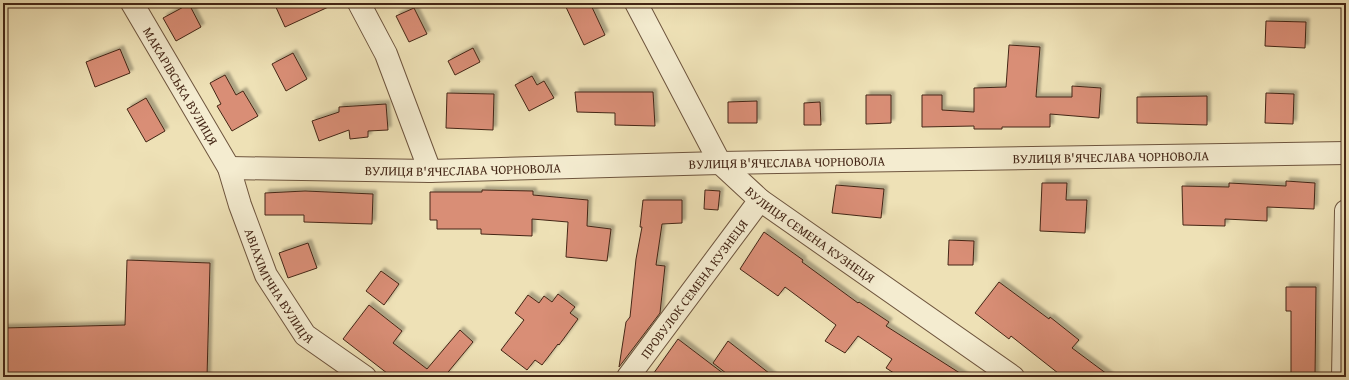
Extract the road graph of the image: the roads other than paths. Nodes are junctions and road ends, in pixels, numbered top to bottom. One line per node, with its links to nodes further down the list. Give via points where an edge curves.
1 (132, 3): 6 (street, МАКАРІВСЬКА ВУЛИЦЯ)
2 (359, 3): 7 (street, via 386,54)
3 (636, 3): 5 (street, ВУЛИЦЯ СЕМЕНА КУЗНЕЦЯ)
4 (1346, 153): 5 (street, ВУЛИЦЯ В'ЯЧЕСЛАВА ЧОРНОВОЛА)
5 (720, 163): 7 (street, ВУЛИЦЯ В'ЯЧЕСЛАВА ЧОРНОВОЛА); 8 (street, ВУЛИЦЯ СЕМЕНА КУЗНЕЦЯ)
6 (228, 168): 7 (street, ВУЛИЦЯ В'ЯЧЕСЛАВА ЧОРНОВОЛА); 10 (street, АВІАХІМІЧНА ВУЛИЦЯ, via 266,275 305,335)
7 (430, 171)
8 (760, 200): 11 (street, ПРОВУЛОК СЕМЕНА КУЗНЕЦЯ); 12 (street, ВУЛИЦЯ СЕМЕНА КУЗНЕЦЯ)
9 (1346, 211): 13 (street)
10 (364, 377)
11 (628, 377)
12 (1013, 377)
13 (1344, 377)

